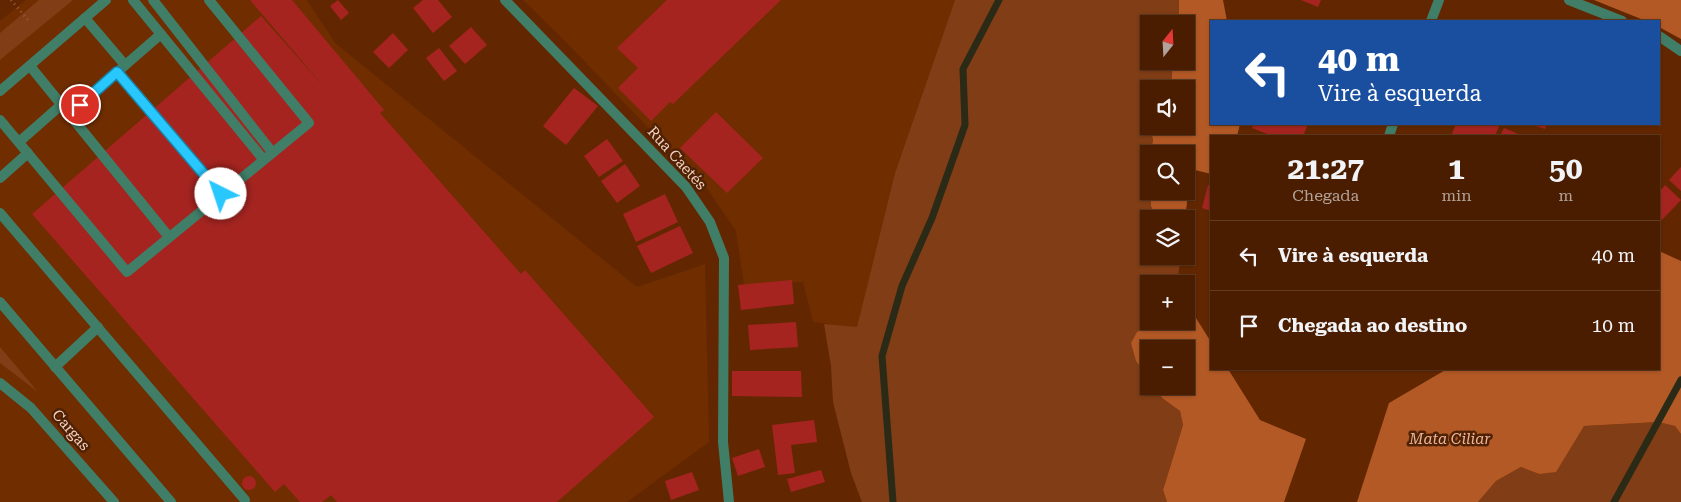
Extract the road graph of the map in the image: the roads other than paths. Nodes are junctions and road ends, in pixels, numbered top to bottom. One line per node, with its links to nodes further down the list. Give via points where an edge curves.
1 (106, 0): 8 (street)
2 (133, 0): 11 (street)
3 (153, 0): 23 (street)
4 (209, 0): 23 (street, via 309,123)
5 (505, 0): 35 (street, Rua Caetés, via 686,187 710,222 724,258 724,442)
6 (1439, 0): 9 (street)
7 (1569, 0): 10 (street)
8 (85, 18): 14 (street); 15 (street)
9 (1431, 20)
10 (1619, 20)
11 (160, 34): 14 (street); 23 (street)
12 (1660, 37): 13 (street)
13 (1681, 51)
14 (125, 65): 16 (street)
15 (30, 66): 17 (street); 18 (street)
16 (117, 72): 19 (street); 25 (street)
17 (0, 91)
18 (61, 105): 19 (street); 21 (street)
19 (69, 114): 27 (street)
20 (0, 120): 21 (street)
21 (18, 142): 22 (street)
22 (28, 153): 24 (street); 27 (street, via 127,272)
23 (268, 156): 25 (street)
24 (0, 178)
25 (221, 194): 27 (street)
26 (0, 213): 29 (street)
27 (169, 238)
28 (0, 302): 30 (street)
29 (98, 327): 30 (street); 32 (street)
30 (55, 367): 34 (street)
31 (0, 383): 33 (street, Cargas, via 31,408)
32 (245, 500)
33 (114, 502)
34 (171, 502)
35 (729, 502)

